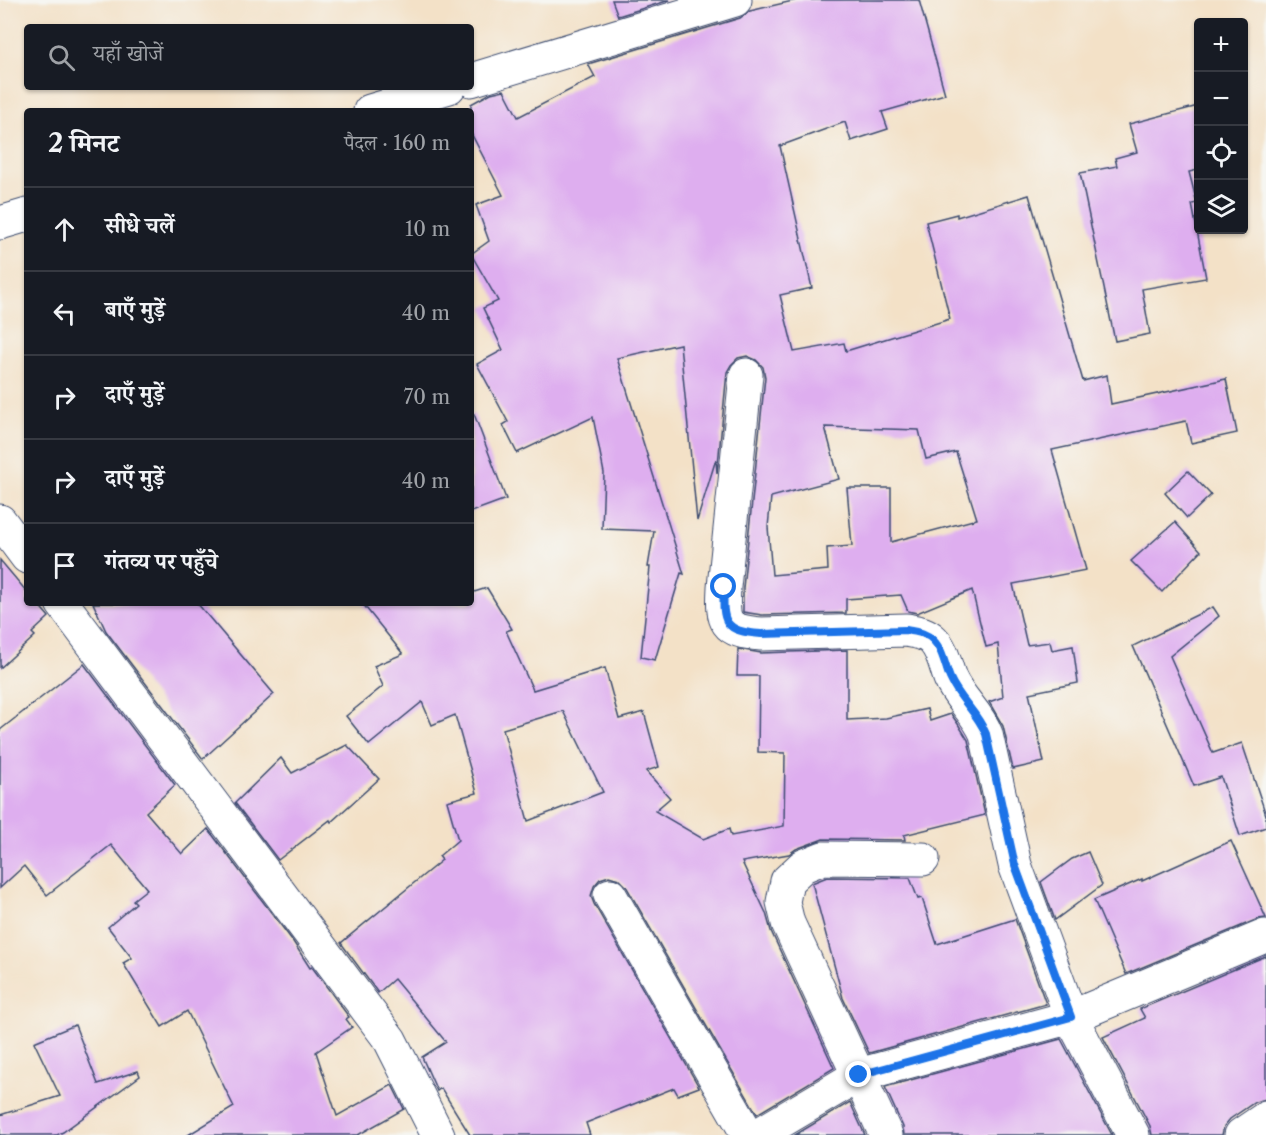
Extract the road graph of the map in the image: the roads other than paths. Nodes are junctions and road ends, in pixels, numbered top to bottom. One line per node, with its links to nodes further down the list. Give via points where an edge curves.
1 (735, 0): 2 (street)
2 (474, 79)
3 (439, 90): 4 (street)
4 (380, 108)
5 (24, 216): 6 (street)
6 (0, 224)
7 (746, 375): 14 (street, via 724,587 727,623 741,632 761,634 906,630 921,632 932,639 951,681 986,734 1015,865)
8 (0, 521): 9 (street)
9 (24, 553)
10 (64, 606): 17 (street, via 390,1040)
11 (922, 859): 15 (street, via 824,858 803,866 787,881 783,902 788,923)
12 (610, 895): 18 (street)
13 (1265, 936): 14 (street)
14 (1071, 1017): 15 (street); 21 (street)
15 (859, 1075): 19 (street); 20 (street)
16 (1266, 1118): 22 (street)
17 (438, 1135)
18 (748, 1135)
19 (758, 1135)
20 (886, 1135)
21 (1133, 1135)
22 (1241, 1135)

